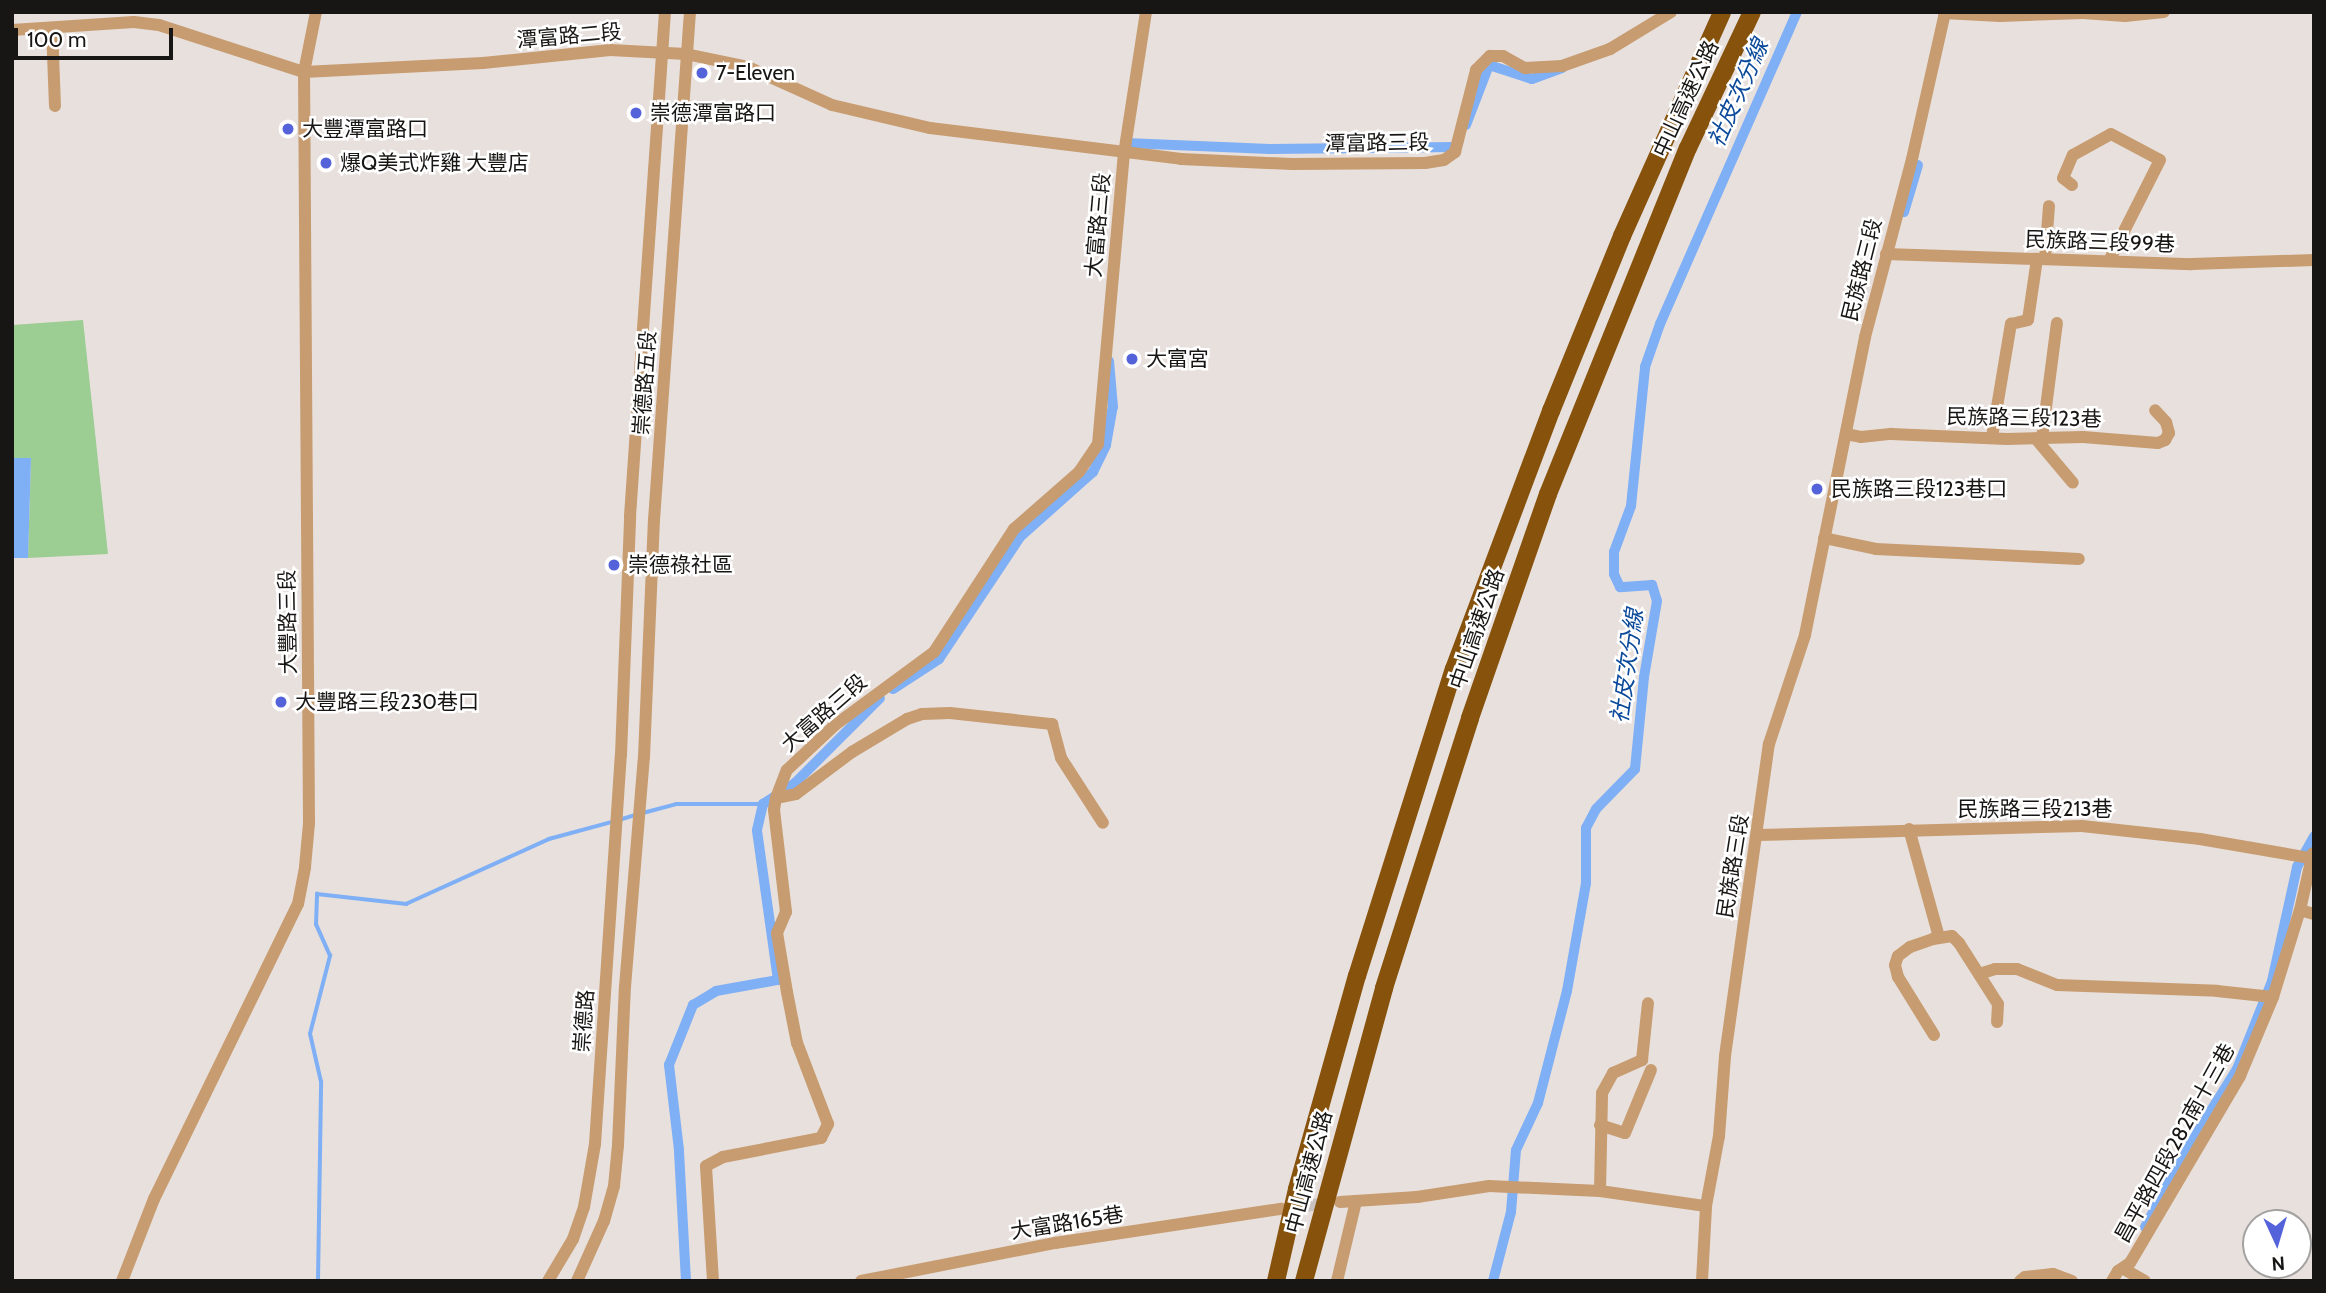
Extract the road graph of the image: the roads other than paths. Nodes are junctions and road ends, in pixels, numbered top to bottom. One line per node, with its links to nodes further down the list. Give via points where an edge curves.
1 (316, 12): 14 (street, 大豐路三段)
2 (665, 12): 12 (street, 崇德路五段)
3 (690, 12): 13 (street, 崇德路五段)
4 (1146, 12): 16 (street, 大富路三段)
5 (1671, 12): 16 (street, 潭富路三段, via 1610,49 1562,66 1525,68 1503,56 1490,56 1476,70 1460,138 1455,152 1444,160 1292,164)
6 (1722, 12): 59 (highway, 中山高速公路, via 1622,236 1454,669 1357,976)
7 (1752, 12): 60 (highway, 中山高速公路, via 1688,148 1548,494 1384,988)
8 (2164, 12): 9 (street, via 2125,16)
9 (1944, 13): 19 (street, 民族路三段)
10 (52, 28): 11 (street, 潭富路二段); 14 (street, 潭富路二段, via 134,22 159,25); 15 (street)
11 (12, 30)
12 (661, 52): 13 (street, 潭富路二段); 14 (street, 潭富路二段, via 610,50 483,63); 31 (street, 崇德路五段, via 630,516)
13 (686, 54): 16 (street, 潭富路二段, via 748,66 831,105 930,128); 32 (street, 崇德路五段, via 654,520)
14 (304, 72): 54 (street, 大豐路三段, via 309,823 305,867 298,904 154,1199)
15 (55, 106)
16 (1124, 154): 33 (street, 大富路三段, via 1098,444 1079,472 1014,529 934,652 835,725 787,771)
17 (2072, 185): 22 (street, via 2063,178 2073,155 2111,134 2160,160)
18 (2049, 205): 20 (street)
19 (1886, 254): 20 (street, 民族路三段99巷); 25 (street, 民族路三段)
20 (2041, 259): 22 (street, 民族路三段99巷); 26 (street, via 2028,320 2011,324)
21 (2314, 260): 22 (street, 民族路三段99巷)
22 (2109, 261)
23 (2057, 323): 27 (street)
24 (2155, 410): 27 (street, 民族路三段123巷, via 2169,433 2158,443)
25 (1846, 434): 26 (street, 民族路三段123巷); 29 (street, 民族路三段)
26 (1992, 437): 27 (street, 民族路三段123巷)
27 (2039, 438): 28 (street)
28 (2073, 483)
29 (1824, 538): 30 (street, via 1875,548); 36 (street, 民族路三段, via 1805,635 1772,728)
30 (2079, 559)
31 (621, 755): 55 (street, 崇德路, via 595,1144 584,1207 573,1239)
32 (644, 757): 56 (street, 崇德路, via 614,1186)
33 (776, 798): 34 (street, via 796,794 907,719 950,713 1052,724 1061,758); 57 (street, 大富路三段, via 786,912 777,933 797,1043 828,1124 821,1138 723,1157 706,1166)
34 (1103, 823)
35 (1909, 829): 36 (street, 民族路三段213巷); 37 (street, 民族路三段213巷, via 2082,826); 40 (street)
36 (1758, 835): 51 (street, 民族路三段, via 1742,922 1719,1136)
37 (2312, 855): 38 (street, 昌平路四段282南十三巷)
38 (2300, 910): 39 (street); 42 (street, 昌平路四段282南十三巷)
39 (2314, 914)
40 (1939, 937): 41 (street, via 1952,936); 45 (street, via 1910,947 1895,965 1911,1001)
41 (1979, 974): 42 (street, via 2017,969 2057,985); 44 (street, via 1998,1004)
42 (2273, 997): 53 (street, 昌平路四段282南十三巷, via 2240,1076)
43 (1648, 1003): 47 (street, via 1642,1060 1613,1073 1602,1093)
44 (1997, 1022)
45 (1934, 1035)
46 (1651, 1070): 47 (street, via 1625,1133)
47 (1600, 1125): 48 (street)
48 (1600, 1191): 49 (street, via 1489,1186); 51 (street)
49 (1356, 1201): 50 (street); 61 (street)
50 (1340, 1202)
51 (1706, 1206): 62 (street, 民族路三段)
52 (1281, 1209): 58 (street, 大富路165巷, via 995,1254)
53 (2124, 1269): 65 (street); 66 (street, 昌平路四段282南十三巷)
54 (122, 1281)
55 (548, 1281)
56 (577, 1281)
57 (713, 1281)
58 (861, 1281)
59 (1276, 1281)
60 (1304, 1281)
61 (1338, 1281)
62 (1702, 1281)
63 (2020, 1281): 64 (street, via 2053,1274)
64 (2073, 1281)
65 (2112, 1281)
66 (2145, 1281)

